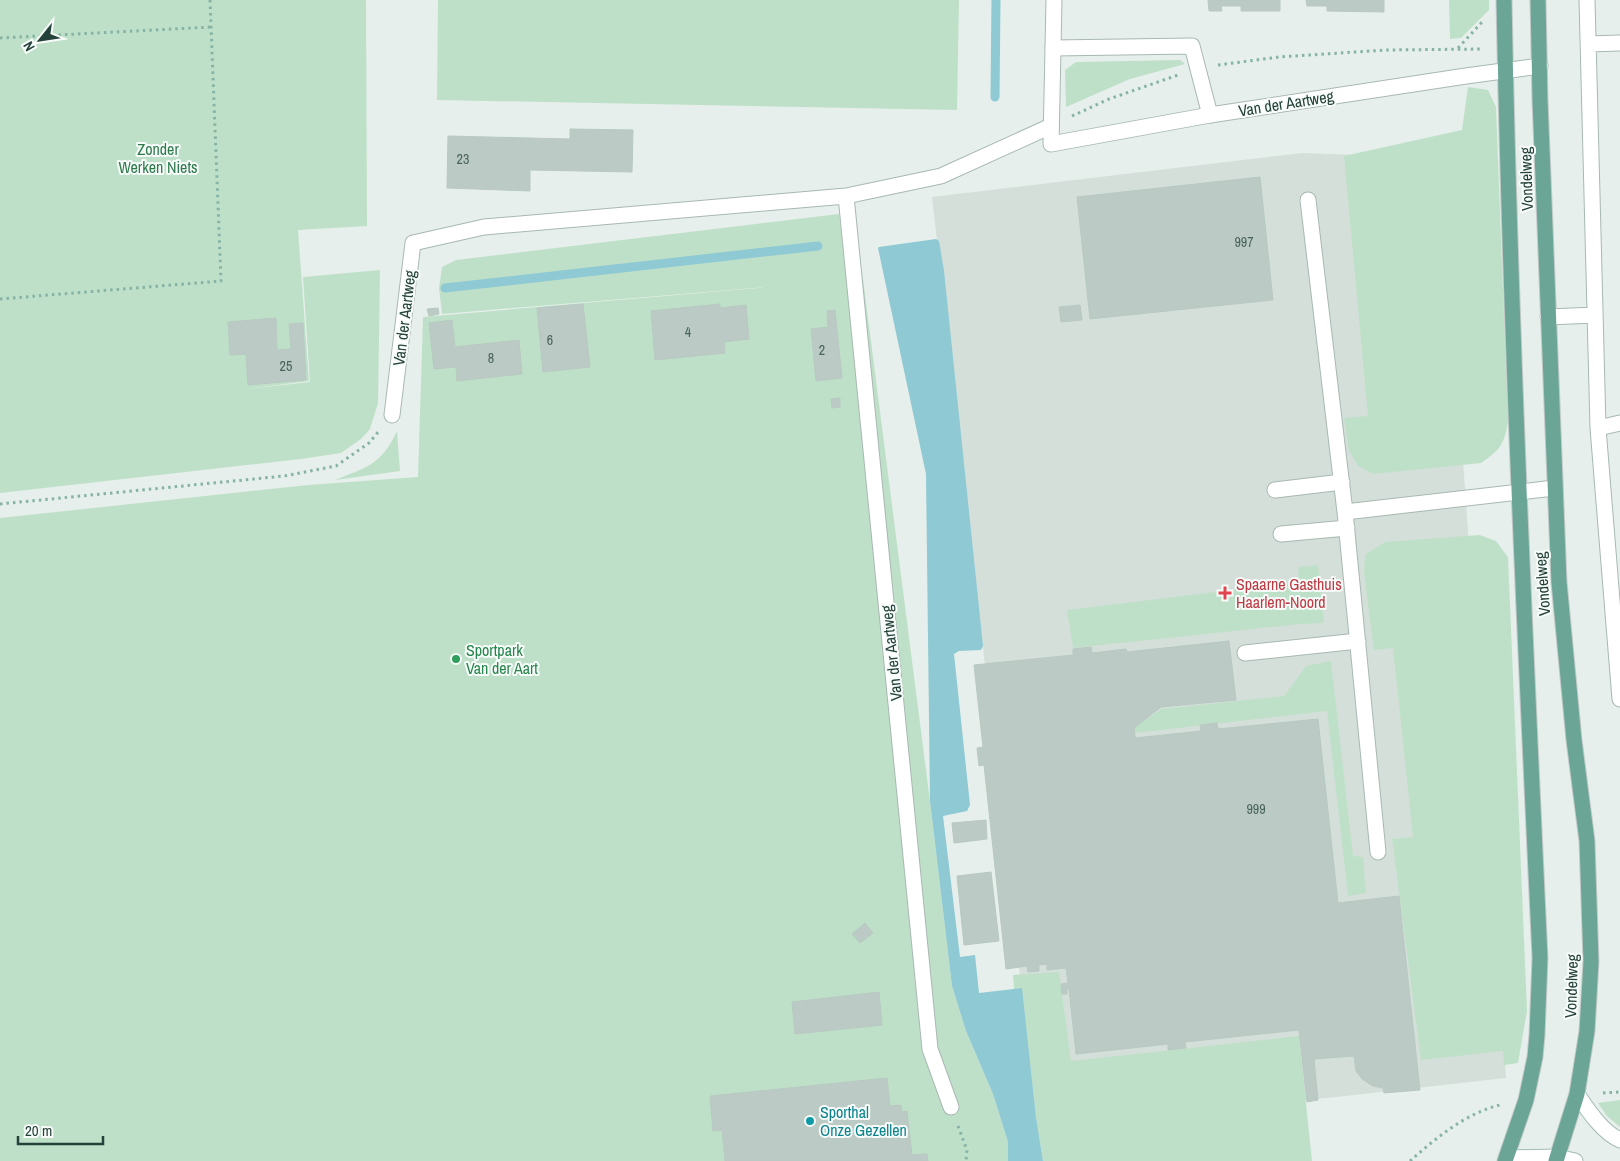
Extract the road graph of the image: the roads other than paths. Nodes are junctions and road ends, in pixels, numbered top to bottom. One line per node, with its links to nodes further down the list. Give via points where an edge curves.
1 (1054, 0): 7 (street, Van der Aartweg)
2 (1504, 0): 9 (main road, Vondelweg)
3 (1538, 0): 8 (main road, Vondelweg)
4 (1587, 0): 6 (street)
5 (1620, 43): 6 (street)
6 (1589, 44): 14 (street)
7 (1053, 48): 10 (street, via 1192,46); 11 (street, Van der Aartweg)
8 (1540, 66): 9 (street, Van der Aartweg); 15 (main road, Vondelweg)
9 (1505, 71): 10 (street, Van der Aartweg); 22 (main road, Vondelweg)
10 (1210, 115): 11 (street, Van der Aartweg, via 1051,144)
11 (1051, 126): 12 (street, Van der Aartweg, via 942,176)
12 (846, 196): 16 (street, Van der Aartweg, via 484,227 413,243); 30 (street, Van der Aartweg, via 930,1049)
13 (1308, 200): 19 (street)
14 (1595, 315): 15 (street); 18 (street)
15 (1548, 317): 20 (main road, Vondelweg)
16 (392, 415)
17 (1620, 423): 18 (street)
18 (1598, 428): 27 (street)
19 (1342, 482): 21 (street); 23 (street)
20 (1554, 488): 22 (street); 29 (main road, Vondelweg, via 1559,582 1587,841 1591,962 1587,1031)
21 (1274, 490)
22 (1518, 491): 23 (street); 33 (main road, Vondelweg, via 1540,958 1535,1057 1526,1100)
23 (1346, 520): 24 (street); 25 (street)
24 (1281, 534)
25 (1358, 641): 26 (street); 28 (street)
26 (1245, 653)
27 (1620, 699)
28 (1378, 852)
29 (1577, 1094): 31 (street, via 1591,1115); 32 (main road, Vondelweg)
30 (951, 1107)
31 (1620, 1140)
32 (1556, 1159): 33 (street); 34 (street)
33 (1506, 1160)
34 (1575, 1161)

